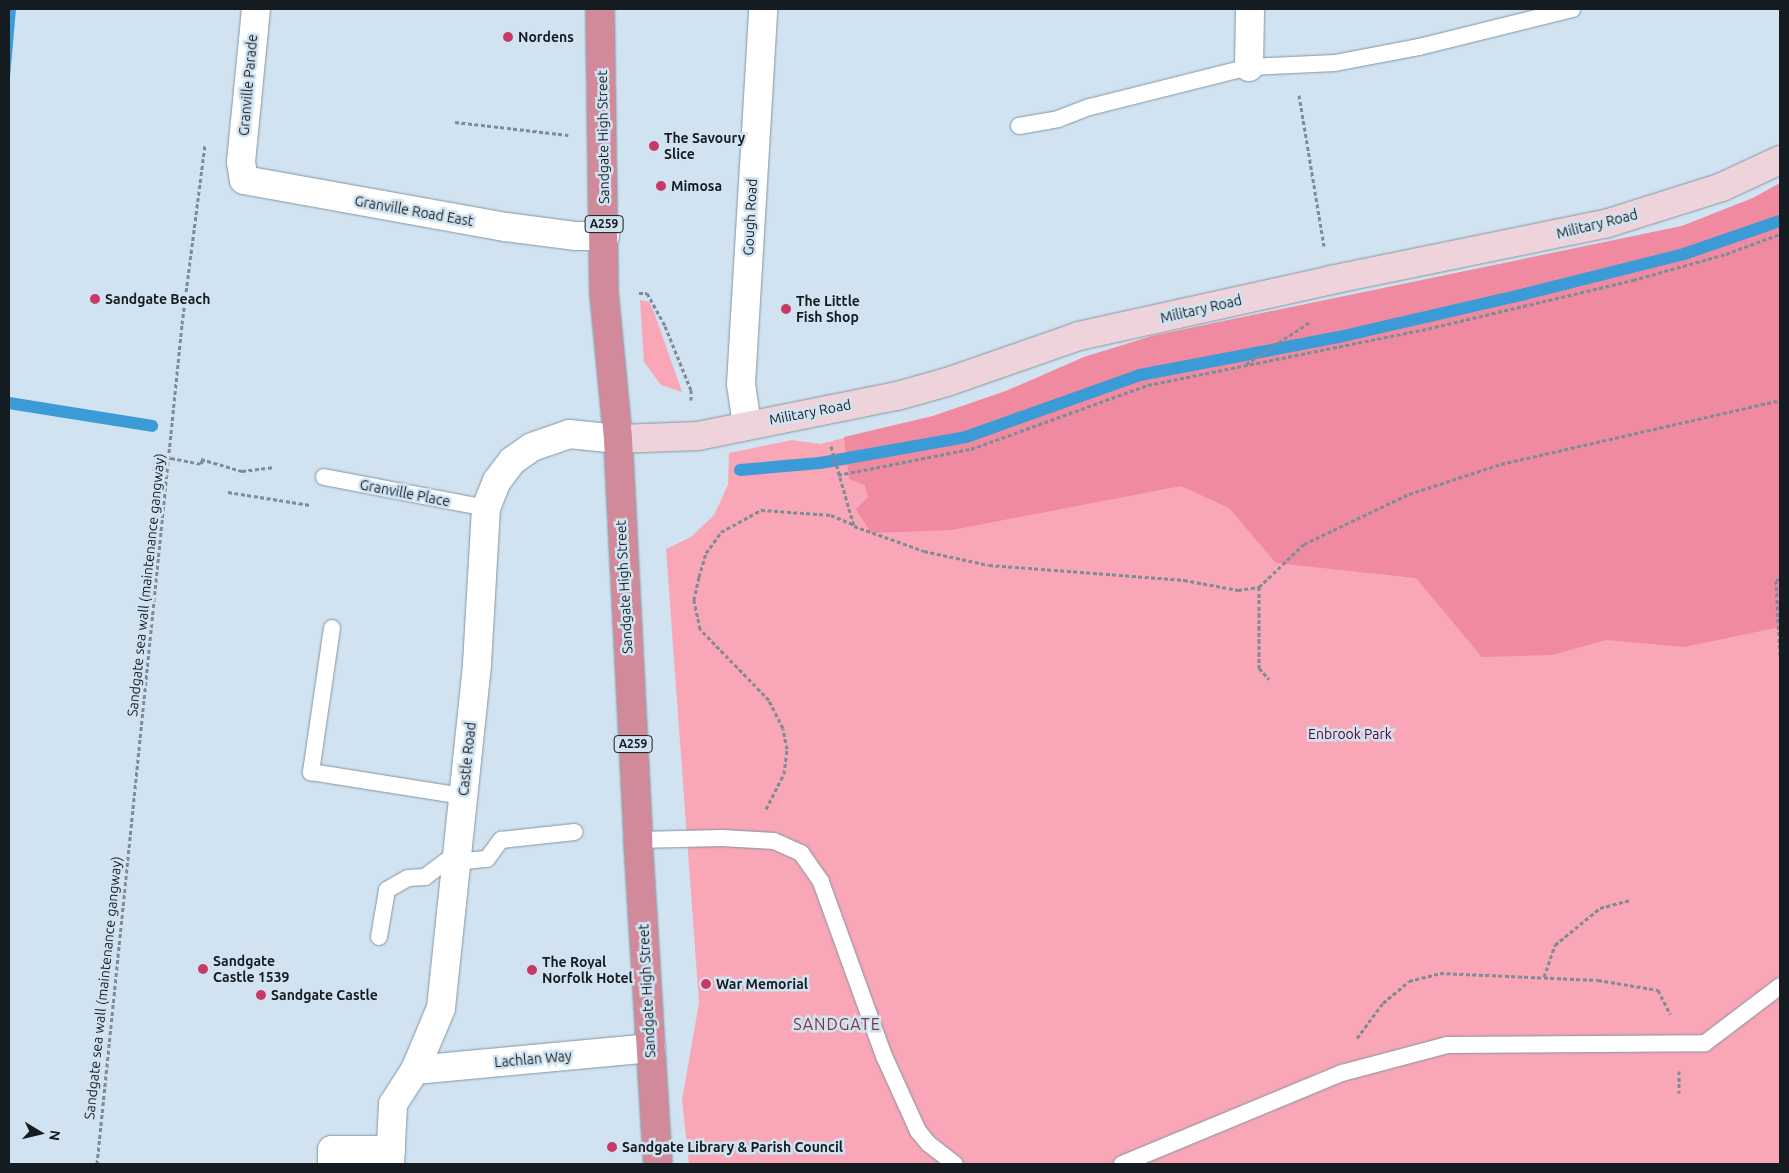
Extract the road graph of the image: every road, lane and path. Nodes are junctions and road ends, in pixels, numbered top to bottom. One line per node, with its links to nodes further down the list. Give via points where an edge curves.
1 (256, 9): 13 (street, Granville Parade)
2 (600, 9): 11 (highway, Sandgate High Street / A259)
3 (763, 9): 22 (street, Gough Road, via 741,384)
4 (1250, 9): 7 (street)
5 (1572, 9): 6 (lane, via 1419,47 1335,63)
6 (1294, 65): 7 (lane); 16 (path)
7 (1249, 67): 9 (lane, via 1090,107 1058,119)
8 (455, 122): 11 (path)
9 (1019, 126)
10 (206, 135): 25 (path, Sandgate sea wall (maintenance gangway), via 182,324)
11 (604, 139): 15 (highway, Sandgate High Street / A259)
12 (1780, 160): 22 (main road, Military Road, via 1722,187 1606,224 1079,336 897,396)
13 (241, 162): 15 (street, Granville Road East, via 242,179 250,184 506,227 576,236)
14 (1780, 234): 19 (path, via 1726,254 1633,280 1422,330)
15 (604, 236): 23 (highway, Sandgate High Street / A259, via 605,303)
16 (1326, 253)
17 (633, 293): 20 (path, via 647,293 656,308 691,390)
18 (1314, 320): 19 (path)
19 (1243, 366): 28 (path, via 1148,386 971,449)
20 (691, 400)
21 (1780, 400): 33 (path, via 1501,464 1409,494 1304,544)
22 (747, 425): 23 (main road, Military Road, via 698,436)
23 (618, 439): 30 (street, Castle Road, via 569,434 532,446 512,461 502,474); 40 (highway, Sandgate High Street / A259)
24 (831, 444): 28 (path)
25 (171, 458): 26 (path, via 202,464 201,459 242,471); 27 (path, via 156,459); 52 (path, Sandgate sea wall (maintenance gangway))
26 (273, 468)
27 (154, 471)
28 (838, 475): 31 (path)
29 (324, 477): 30 (lane, Granville Place)
30 (486, 508): 37 (street, Castle Road, via 477,664)
31 (854, 526): 33 (path, via 924,551 989,565 1184,580 1238,590); 38 (path, via 830,515 761,510 721,532 706,553 698,577 694,600 700,629 769,700 783,728 787,749 784,774)
32 (1780, 579): 35 (path, via 1776,580)
33 (1259, 587): 36 (path, via 1259,668)
34 (332, 628): 37 (lane, via 311,772)
35 (1780, 657)
36 (1269, 679)
37 (463, 796): 41 (street, Castle Road)
38 (766, 809)
39 (575, 832): 41 (lane, via 501,840 487,859)
40 (638, 840): 47 (highway, Sandgate High Street / A259); 55 (lane, via 722,838 774,841 801,853 821,882 884,1056 918,1131)
41 (457, 858): 43 (lane, via 425,877 408,878 387,890); 48 (street, Castle Road, via 441,1008)
42 (1630, 900): 44 (path, via 1600,908 1562,939 1556,945)
43 (379, 937)
44 (1544, 977): 46 (path, via 1598,980 1658,990 1669,1010); 49 (path, via 1440,973 1409,982 1382,1003 1355,1041)
45 (1780, 986): 46 (lane, via 1705,1043)
46 (1679, 1045): 49 (lane, via 1447,1045); 50 (path)
47 (650, 1048): 48 (street, Lachlan Way); 54 (highway, Sandgate High Street / A259)
48 (415, 1070): 51 (street, Castle Road, via 393,1104)
49 (1342, 1073): 56 (lane)
50 (1679, 1094)
51 (390, 1157): 53 (street, via 332,1150)
52 (97, 1164)
53 (332, 1164)
54 (658, 1164)
55 (955, 1164)
56 (1122, 1164)

